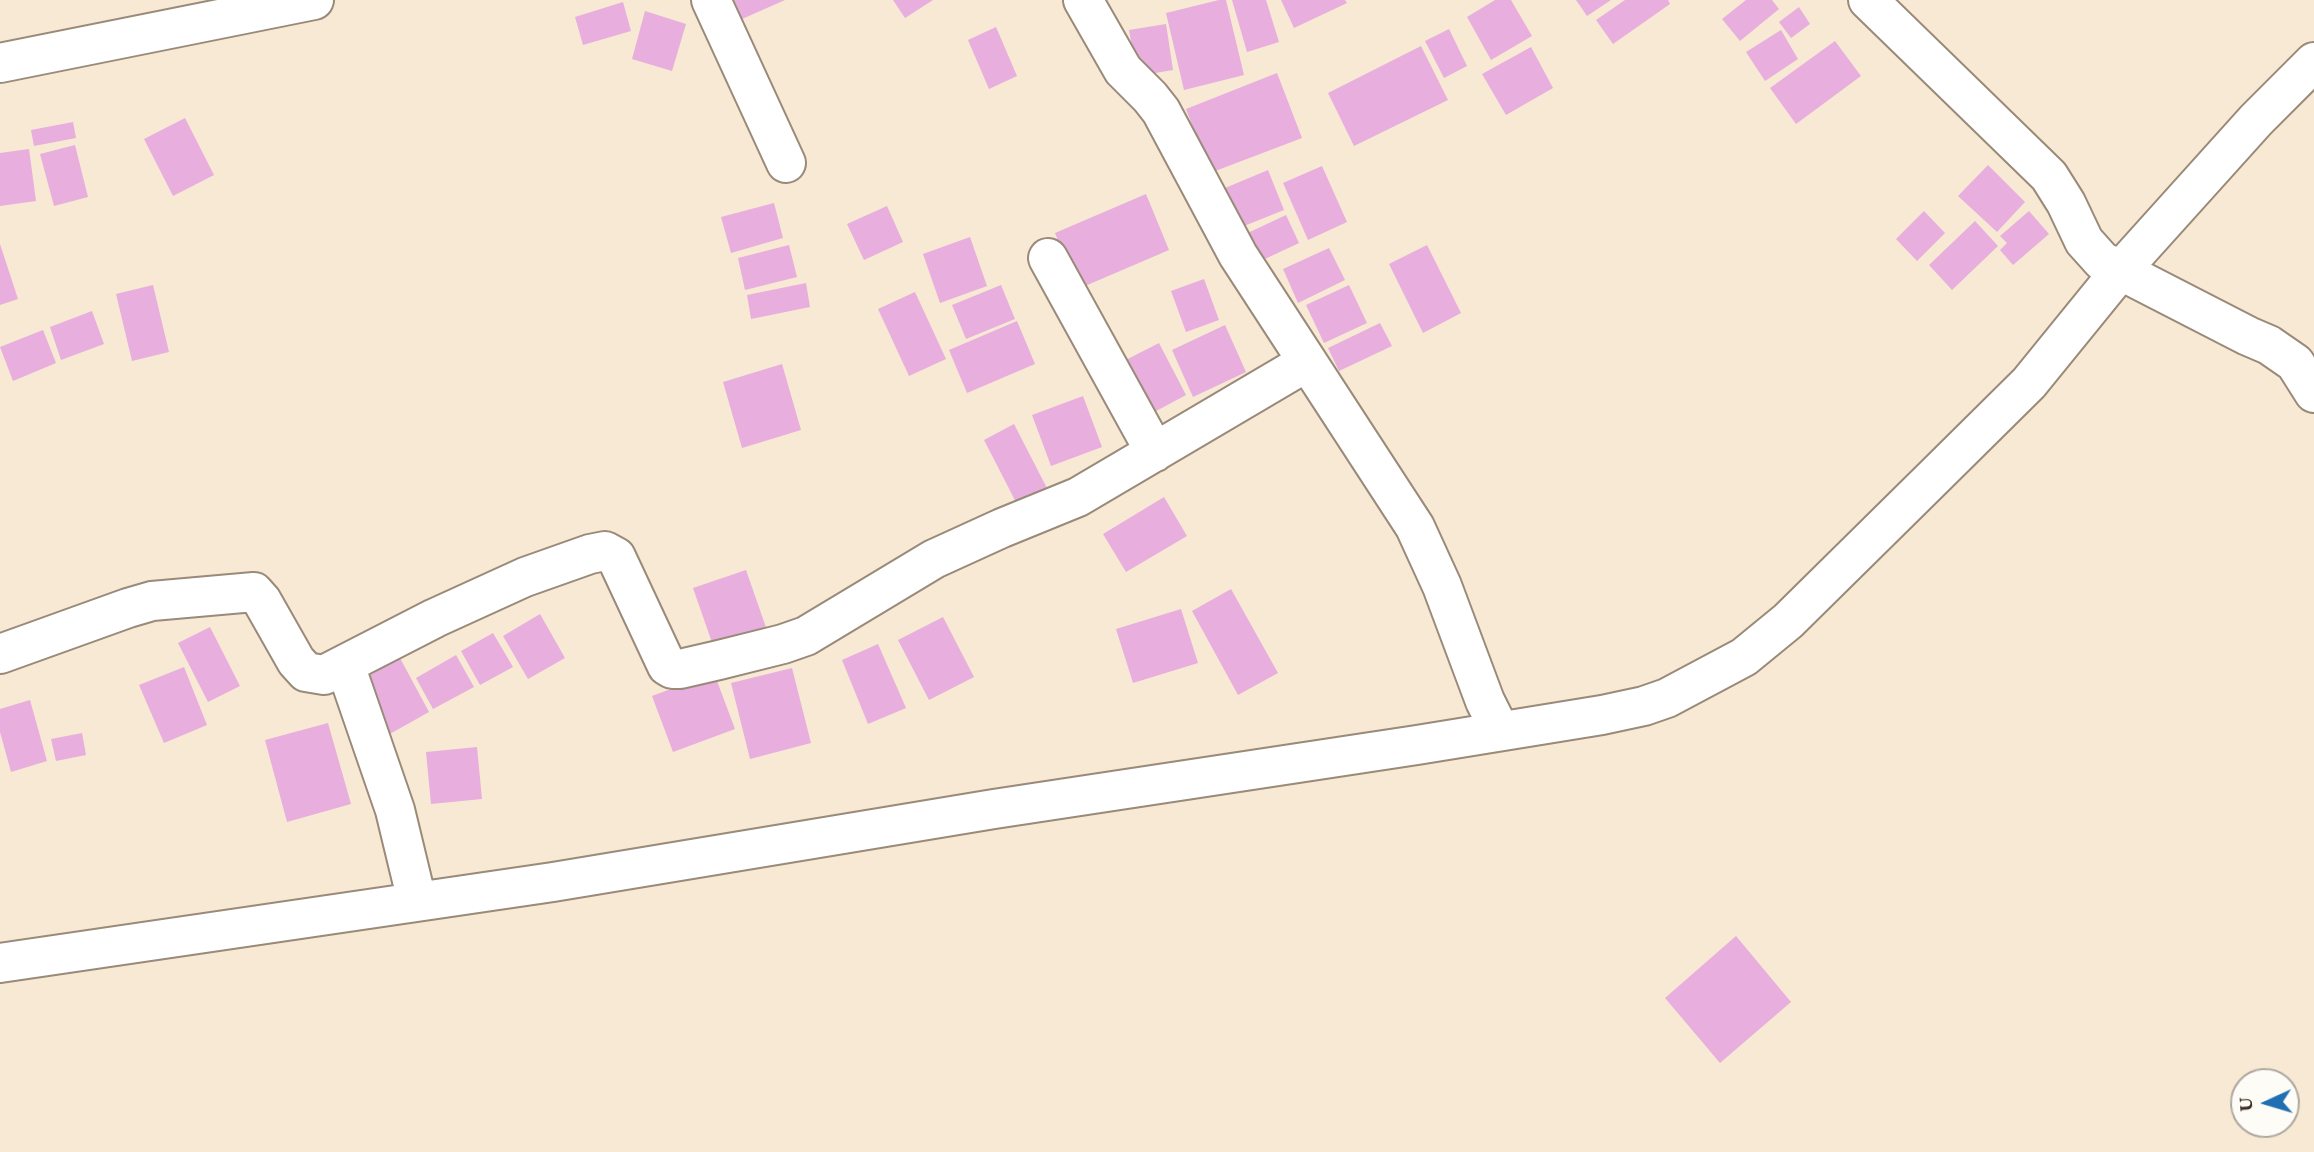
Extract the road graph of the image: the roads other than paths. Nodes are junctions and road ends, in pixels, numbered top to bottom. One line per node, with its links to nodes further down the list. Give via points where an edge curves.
1 (314, 0): 5 (street)
2 (711, 0): 7 (street)
3 (1083, 0): 10 (street, via 1123,70 1161,111 1238,255)
4 (1868, 0): 9 (street, via 2049,176 2084,241 2102,261)
5 (0, 62)
6 (2314, 62): 9 (street, via 2256,120)
7 (786, 163)
8 (1048, 258): 12 (street)
9 (2125, 273): 11 (street, via 2269,345 2295,363); 15 (street, via 2029,383 1788,621 1744,657 1695,685 1644,706)
10 (1307, 362): 12 (street); 15 (street, via 1415,527)
11 (2314, 393)
12 (1155, 452): 14 (street, via 1078,497 934,559 827,624 783,644 672,669 662,658 616,557 605,551 525,577)
13 (0, 653): 14 (street, via 152,601 254,592 306,673 324,675)
14 (345, 665): 16 (street, via 408,855)
15 (1500, 731): 16 (street)
16 (417, 901): 17 (street)
17 (0, 963)

